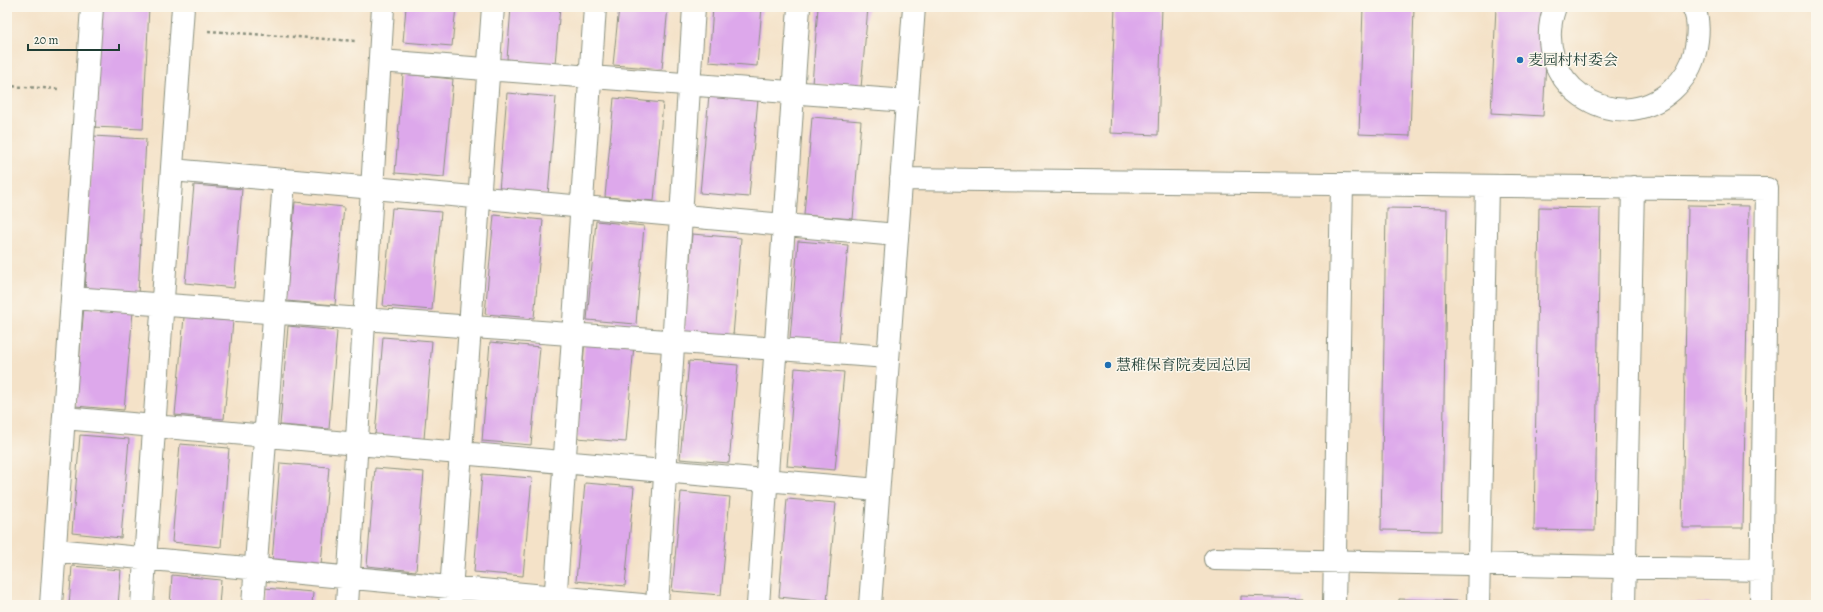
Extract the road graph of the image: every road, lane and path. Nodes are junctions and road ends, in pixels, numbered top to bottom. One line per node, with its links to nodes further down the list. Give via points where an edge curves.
1 (92, 7): 17 (street)
2 (183, 7): 11 (street)
3 (383, 7): 12 (street)
4 (493, 7): 13 (street)
5 (595, 7): 14 (street)
6 (694, 7): 15 (street)
7 (799, 7): 18 (street)
8 (914, 7): 19 (street)
9 (1555, 7): 10 (street, via 1550,21 1549,45 1557,69 1572,88 1592,102 1616,109 1640,108 1663,98 1682,81 1694,60 1698,35)
10 (1693, 7)
11 (182, 29): 12 (path); 20 (street)
12 (380, 52): 13 (street); 25 (street)
13 (488, 69): 14 (street); 27 (street)
14 (591, 77): 15 (street); 28 (street)
15 (689, 84): 18 (street); 29 (street)
16 (7, 86): 17 (path)
17 (86, 91): 32 (street)
18 (793, 92): 19 (street); 30 (street)
19 (907, 101): 21 (street)
20 (172, 170): 22 (street); 33 (street)
21 (901, 179): 23 (street); 31 (street)
22 (284, 180): 25 (street); 34 (street)
23 (1342, 184): 24 (street); 53 (street)
24 (1487, 186): 26 (street); 54 (street)
25 (372, 188): 27 (street); 35 (street)
26 (1633, 188): 55 (street); 57 (street, via 1767,189)
27 (479, 198): 28 (street); 36 (street)
28 (582, 206): 29 (street); 37 (street)
29 (681, 215): 30 (street); 38 (street)
30 (784, 225): 31 (street); 39 (street)
31 (897, 234): 40 (street)
32 (72, 298): 33 (street); 41 (street)
33 (163, 305): 34 (street); 42 (street)
34 (274, 313): 35 (street); 43 (street)
35 (364, 319): 36 (street); 44 (street)
36 (470, 327): 37 (street); 45 (street)
37 (573, 335): 38 (street); 46 (street)
38 (674, 342): 39 (street); 47 (street)
39 (776, 349): 40 (street); 48 (street)
40 (888, 358): 49 (street)
41 (64, 418): 42 (street); 50 (street)
42 (155, 426): 43 (street); 51 (street)
43 (265, 436): 44 (street); 56 (street)
44 (356, 444): 45 (street); 58 (street)
45 (461, 453): 46 (street); 59 (street)
46 (565, 462): 47 (street); 60 (street)
47 (665, 472): 48 (street); 66 (street)
48 (766, 480): 49 (street); 67 (street)
49 (878, 490): 68 (street)
50 (55, 550): 51 (street); 61 (street)
51 (145, 558): 56 (street); 62 (street)
52 (1216, 559): 53 (street)
53 (1335, 561): 54 (street); 69 (street)
54 (1479, 564): 55 (street); 70 (street)
55 (1625, 567): 57 (street); 71 (street)
56 (255, 569): 58 (street); 63 (street)
57 (1762, 570): 72 (street)
58 (348, 578): 59 (street); 64 (street)
59 (451, 596): 60 (street)
60 (556, 601): 65 (street)
61 (51, 605)
62 (142, 605)
63 (253, 605)
64 (347, 605)
65 (642, 605)
66 (657, 605)
67 (758, 605)
68 (870, 605)
69 (1334, 605)
70 (1478, 605)
71 (1624, 605)
72 (1761, 605)

